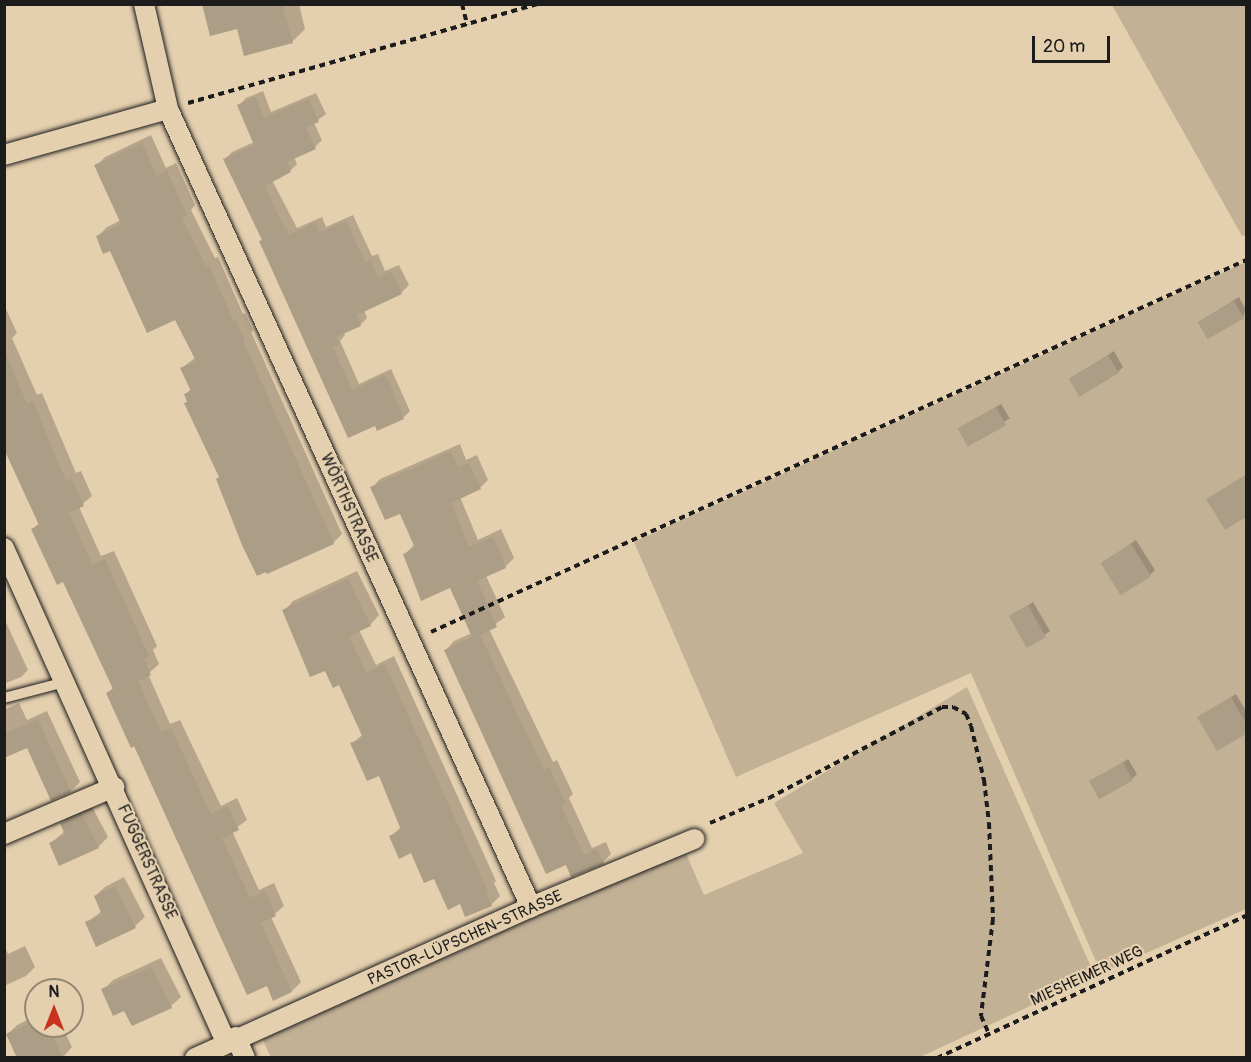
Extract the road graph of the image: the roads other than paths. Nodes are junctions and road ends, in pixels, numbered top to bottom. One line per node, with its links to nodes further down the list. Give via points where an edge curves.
1 (144, 4): 2 (street, WÖRTHSTRASSE)
2 (168, 109): 3 (street); 10 (street, WÖRTHSTRASSE)
3 (4, 155)
4 (6, 556): 5 (street, FUGGERSTRASSE)
5 (65, 682): 6 (lane); 7 (street, FUGGERSTRASSE)
6 (4, 698)
7 (114, 787): 9 (street); 11 (street, FUGGERSTRASSE)
8 (699, 832): 10 (street, PASTOR-LÜPSCHEN-STRASSE)
9 (4, 834)
10 (531, 907): 11 (street, PASTOR-LÜPSCHEN-STRASSE)
11 (231, 1040): 12 (street, PASTOR-LÜPSCHEN-STRASSE); 13 (street)
12 (195, 1058)
13 (245, 1058)

